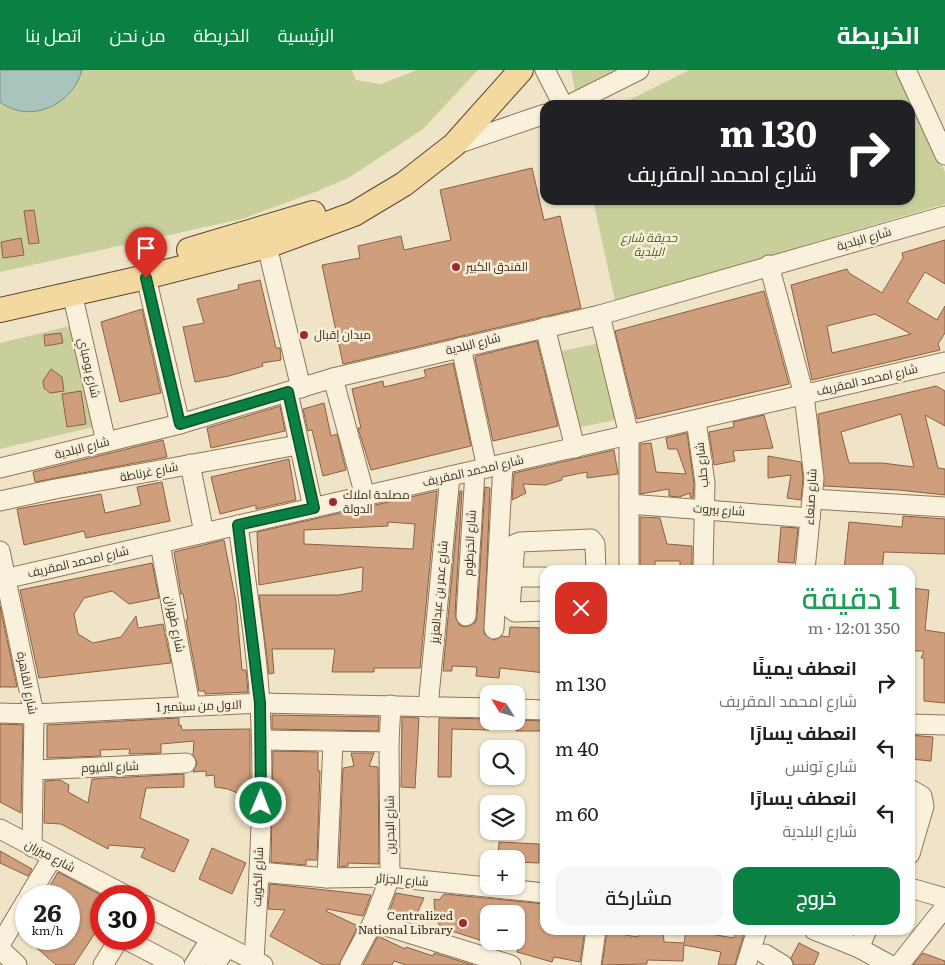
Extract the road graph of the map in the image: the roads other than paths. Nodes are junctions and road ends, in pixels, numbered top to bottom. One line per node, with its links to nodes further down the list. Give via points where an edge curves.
1 (504, 70): 16 (main road, via 455,122 420,153 350,198 306,215 164,257)
2 (521, 70): 9 (main road)
3 (545, 70): 6 (street)
4 (639, 70): 7 (street)
5 (906, 70): 10 (street)
6 (560, 100)
7 (578, 100)
8 (540, 116): 9 (street)
9 (454, 145): 12 (main road, via 404,184 354,214)
10 (945, 155)
11 (945, 216): 13 (street, شارع البلدية)
12 (267, 246): 14 (main road); 23 (street)
13 (769, 266): 18 (street, شارع البلدية); 24 (street, شارع صنعاء)
14 (146, 278): 15 (main road); 26 (street)
15 (72, 294): 17 (main road); 28 (street, شارع بومباي)
16 (0, 296)
17 (0, 310)
18 (600, 315): 19 (street, شارع البلدية); 27 (street)
19 (545, 327): 20 (street, شارع البلدية); 30 (street)
20 (461, 347): 22 (street, شارع البلدية); 33 (street)
21 (945, 362): 24 (street, شارع امحمد المقريف)
22 (333, 378): 23 (street, شارع البلدية); 35 (street)
23 (294, 390): 26 (street, شارع البلدية); 29 (street)
24 (804, 395): 25 (street, شارع امحمد المقريف); 36 (street, شارع صنعاء, via 814,478)
25 (696, 420): 27 (street, شارع امحمد المقريف); 41 (street, شارع حلب, via 702,450)
26 (180, 424): 28 (street, شارع البلدية)
27 (629, 435): 30 (street, شارع امحمد المقريف); 38 (street)
28 (106, 442): 32 (street, شارع البلدية)
29 (298, 446): 31 (street, شارع غرناطة); 40 (street)
30 (575, 448): 33 (street, شارع امحمد المقريف)
31 (190, 464): 37 (street, شارع غرناطة); 44 (street)
32 (0, 468)
33 (488, 468): 34 (street, شارع امحمد المقريف); 55 (street, شارع الخرطوم); 56 (street)
34 (450, 476): 35 (street, شارع امحمد المقريف); 60 (street, شارع عمر بن عبدالعزيز)
35 (365, 496): 40 (street, شارع امحمد المقريف)
36 (812, 499): 39 (street); 42 (street, شارع صنعاء)
37 (0, 501)
38 (629, 504): 41 (street, شارع بيروت); 48 (street)
39 (945, 507)
40 (314, 508): 43 (street, شارع امحمد المقريف)
41 (705, 509): 42 (street, شارع بيروت); 49 (street, شارع حلب)
42 (810, 518): 50 (street, شارع صنعاء)
43 (238, 525): 44 (street, شارع امحمد المقريف); 57 (street, شارع الكويت)
44 (204, 533): 45 (street, شارع امحمد المقريف)
45 (160, 544): 53 (street, شارع امحمد المقريف); 58 (street, شارع طهران)
46 (0, 551): 53 (street, شارع القاهرة)
47 (596, 565): 51 (street, via 595,544 591,539 520,542 513,549)
48 (629, 565)
49 (703, 565)
50 (805, 565)
51 (512, 577): 52 (street); 54 (street, via 512,611)
52 (540, 577)
53 (3, 580): 65 (street, شارع القاهرة)
54 (540, 611)
55 (466, 616)
56 (494, 629)
57 (260, 703): 58 (street, الاول من سبتمبر 1); 59 (street, الاول من سبتمبر 1); 68 (street, شارع الكويت)
58 (190, 705): 65 (street, الاول من سبتمبر 1)
59 (391, 705): 60 (street, الاول من سبتمبر 1); 70 (street, شارع البحرين)
60 (428, 707): 61 (street, الاول من سبتمبر 1)
61 (480, 708)
62 (525, 709): 63 (street)
63 (540, 710)
64 (0, 713): 65 (street, الاول من سبتمبر 1)
65 (34, 714): 72 (street, شارع القاهرة)
66 (915, 724): 67 (street)
67 (945, 725)
68 (262, 740): 69 (street); 78 (street, شارع الكويت)
69 (333, 742): 70 (street); 79 (street)
70 (389, 742): 80 (street, شارع البحرين)
71 (186, 763): 72 (street, شارع الفيوم)
72 (35, 770): 76 (street, شارع القاهرة)
73 (915, 792): 75 (street, via 922,796 924,806)
74 (0, 829): 76 (street, شارع ميزران)
75 (915, 837)
76 (32, 847): 77 (street, شارع ميزران)
77 (52, 858): 81 (street); 82 (street, شارع ميزران)
78 (259, 872): 79 (street, شارع الجزائر); 100 (street, شارع الكويت)
79 (327, 878): 80 (street, شارع الجزائر)
80 (390, 878): 84 (street, شارع الجزائر); 88 (street, شارع البحرين)
81 (36, 885)
82 (105, 885)
83 (915, 889): 85 (street)
84 (540, 893)
85 (945, 898)
86 (945, 907): 111 (street)
87 (155, 911): 94 (street)
88 (373, 922): 101 (street); 106 (street, شارع البحرين)
89 (15, 930): 99 (street)
90 (595, 935): 107 (street)
91 (755, 935): 108 (street)
92 (831, 935): 95 (street)
93 (865, 935): 95 (street)
94 (218, 944): 100 (street); 104 (street); 105 (street)
95 (859, 948): 110 (street)
96 (113, 950): 102 (street)
97 (147, 950): 103 (street)
98 (765, 954): 109 (street)
99 (5, 956)
100 (259, 962)
101 (500, 963)
102 (106, 964)
103 (175, 965)
104 (194, 965)
105 (215, 965)
106 (350, 965)
107 (591, 965)
108 (746, 965)
109 (783, 965)
110 (890, 965)
111 (899, 965)

